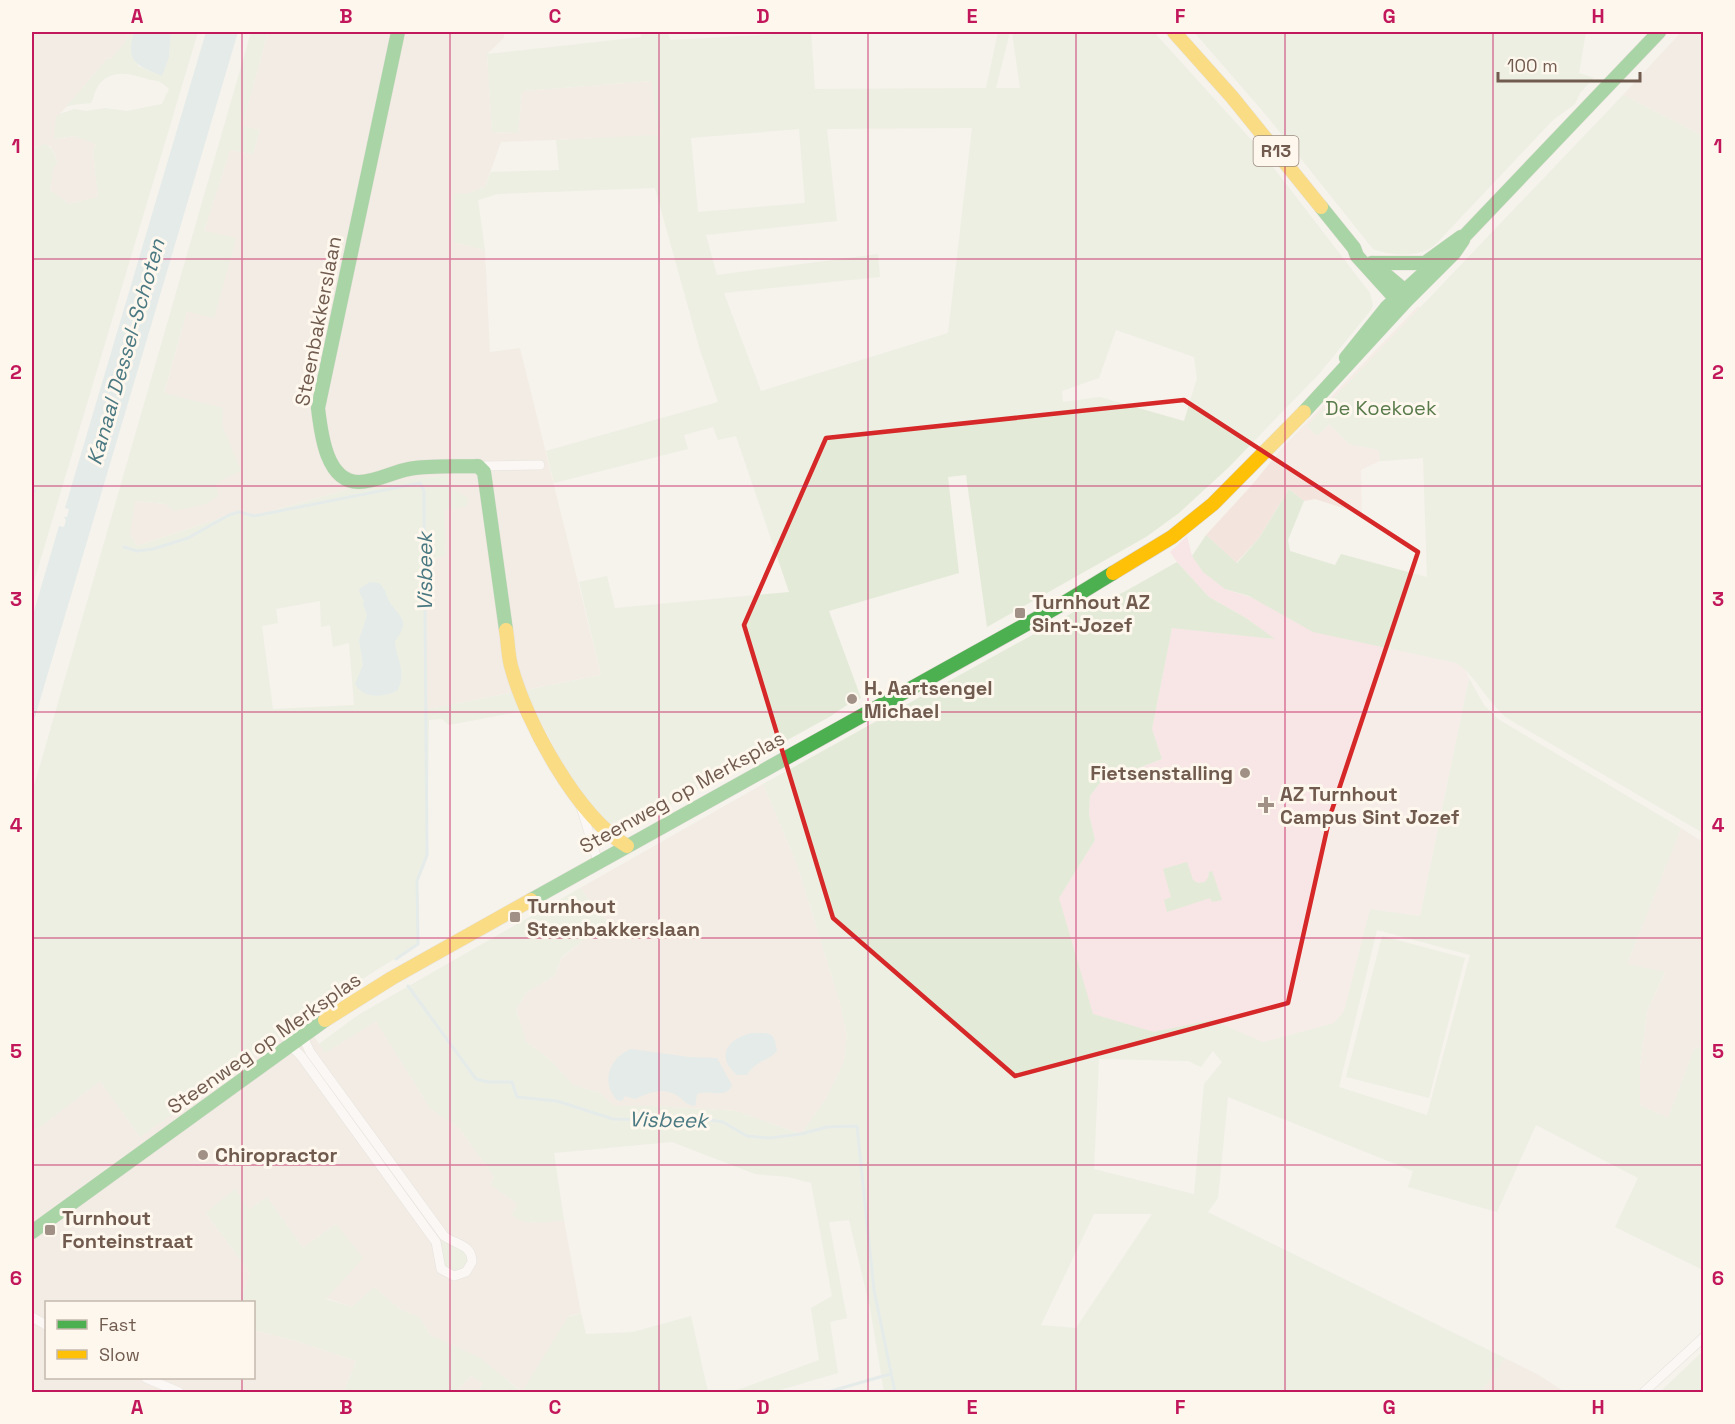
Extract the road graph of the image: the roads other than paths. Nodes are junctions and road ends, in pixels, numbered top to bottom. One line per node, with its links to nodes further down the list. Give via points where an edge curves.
1 (398, 32): 12 (street, Steenbakkerslaan, via 318,408 320,423 331,463 343,479 358,482 410,469)
2 (1174, 32): 5 (street, R13)
3 (1659, 32): 4 (street)
4 (1473, 230): 6 (street, via 1425,263); 8 (street)
5 (1354, 248): 6 (street, R13); 7 (street, R13)
6 (1372, 263): 8 (street, R13)
7 (1381, 284): 8 (street, R13); 9 (street)
8 (1401, 296): 9 (street, Steenweg op Merksplas); 10 (street, Steenweg op Merksplas)
9 (1382, 312): 10 (street, Steenweg op Merksplas, via 1350,351)
10 (1337, 376): 14 (street, Steenweg op Merksplas, via 1213,504 1172,537 1059,606)
11 (540, 465): 12 (street, Steenbakkerslaan)
12 (478, 466): 13 (street, via 484,472 511,665 533,726)
13 (578, 799): 14 (street); 15 (street)
14 (627, 846): 15 (street, Steenweg op Merksplas)
15 (598, 862): 16 (street, Steenweg op Merksplas, via 392,978)
16 (303, 1037): 17 (street, Steenweg op Merksplas); 17 (street, via 309,1052 444,1236 469,1250 472,1262 466,1272 454,1276 441,1269 436,1242)
17 (291, 1046): 18 (street, Steenweg op Merksplas)
18 (32, 1233)
19 (1704, 1337): 22 (street)
20 (150, 1379): 21 (street)
21 (179, 1392)
22 (1644, 1392)

